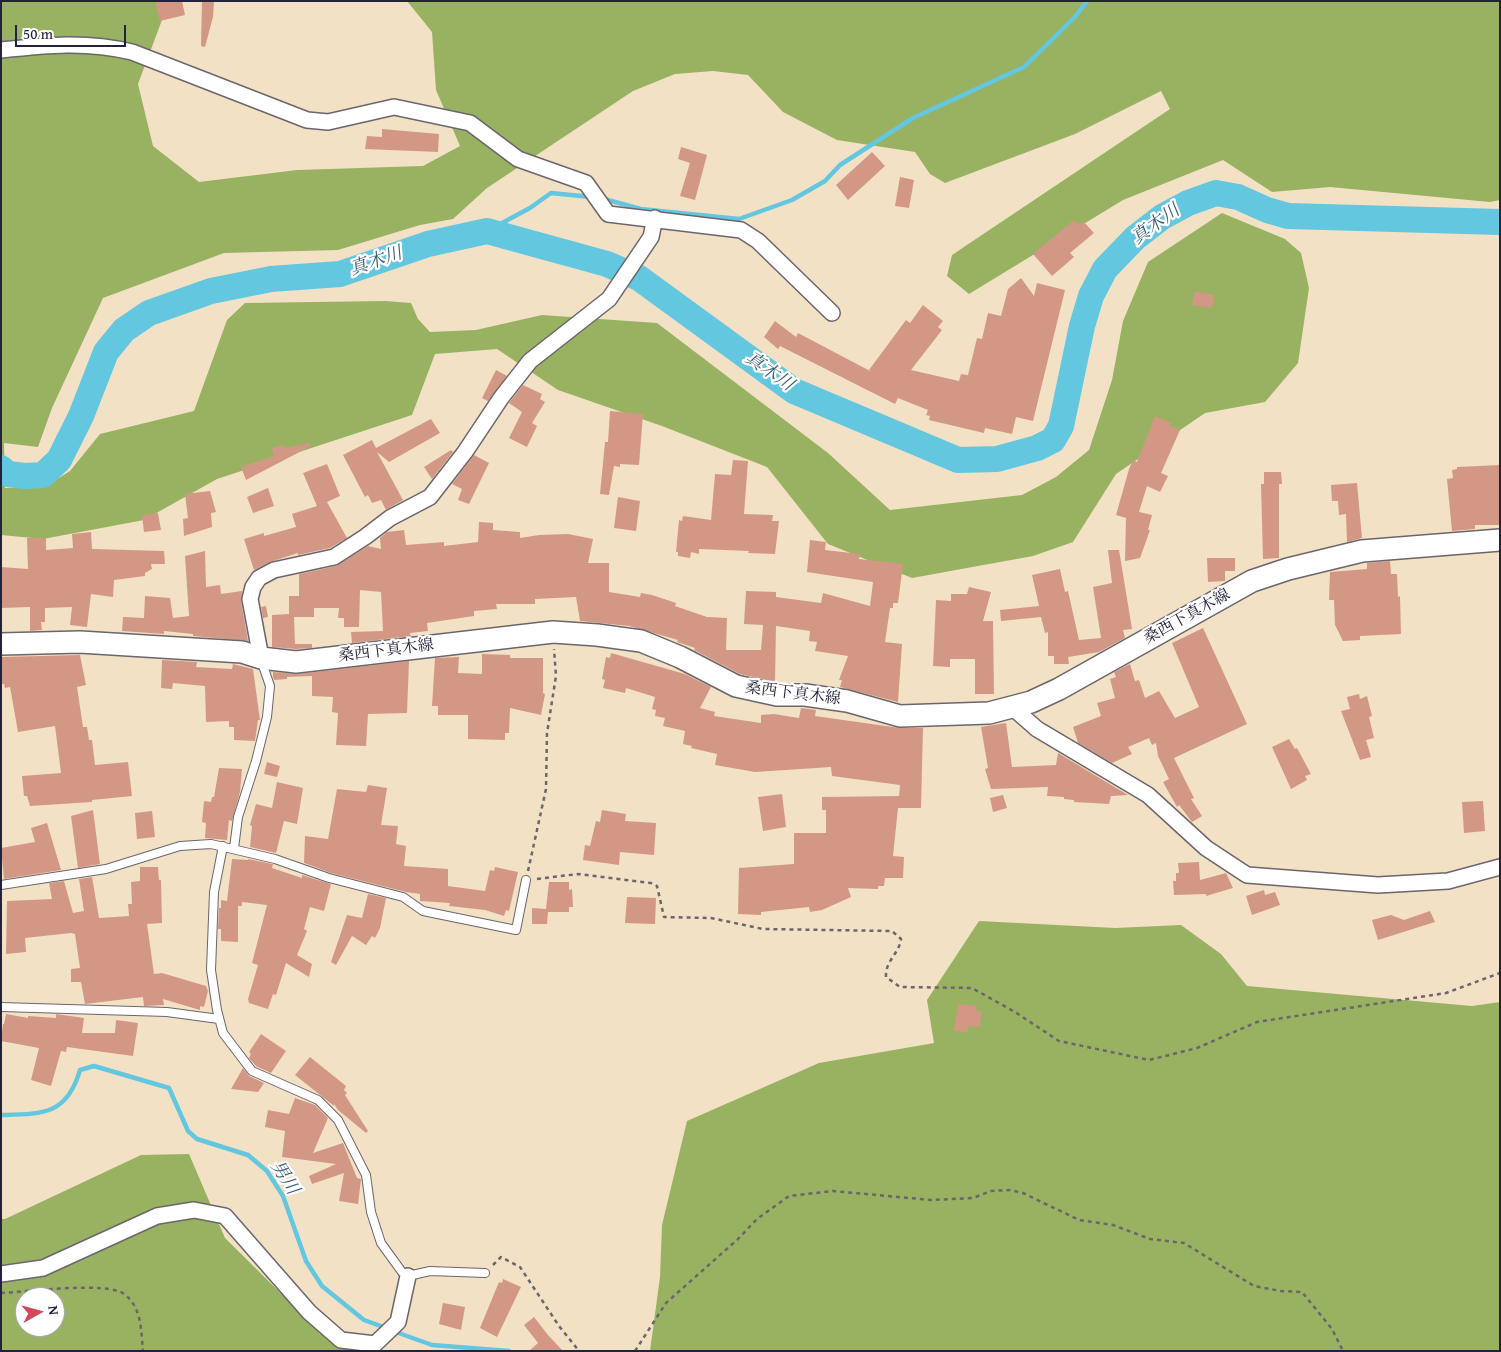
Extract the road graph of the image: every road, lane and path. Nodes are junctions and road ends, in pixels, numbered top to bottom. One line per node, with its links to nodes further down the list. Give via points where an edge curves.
1 (1, 50): 2 (street, via 65,45 102,45 125,50 307,120 328,122 394,107 446,116 470,123 518,159 586,183 608,214)
2 (655, 218): 3 (street, via 741,230 758,241); 7 (street, via 651,237 609,299 530,361 430,497 390,518 334,557 274,570 259,578 250,599)
3 (832, 313)
4 (1500, 540): 8 (main road, 桑西下真木線, via 1362,551 1252,581 1060,689)
5 (553, 632): 7 (main road, 桑西下真木線, via 296,662); 8 (main road, 桑西下真木線, via 641,641 736,686 776,695 846,701 900,716 989,713); 12 (path, via 556,676 548,733 546,789)
6 (1, 644): 7 (main road, 桑西下真木線, via 80,642 242,652)
7 (260, 658): 10 (lane, via 270,686 267,717 238,817)
8 (1013, 708): 11 (street, via 1037,728 1148,795 1206,848 1246,875 1378,885 1448,881)
9 (223, 846): 10 (lane); 13 (lane, via 180,846 106,869); 16 (lane, via 212,922 211,970)
10 (234, 848): 12 (lane, via 403,897 423,911 516,930)
11 (1500, 867)
12 (526, 880): 14 (path, via 578,874 651,883 657,886 664,917 711,918 763,929 892,931 901,939 886,968 886,977 900,987 972,988 1060,1041 1149,1060 1197,1048 1257,1022 1446,993)
13 (1, 884)
14 (1500, 974)
15 (1, 1008): 16 (lane, via 167,1012)
16 (219, 1019): 19 (lane, via 223,1033 252,1071 318,1100 338,1120 366,1175 371,1212 381,1244)
17 (485, 1273): 19 (lane, via 430,1271); 22 (path, via 501,1257 520,1267)
18 (1, 1274): 19 (street, via 43,1268 157,1216 194,1210 226,1216 309,1312 341,1340 375,1344 398,1322)
19 (408, 1276)
20 (1, 1293): 21 (path, via 105,1288 124,1294 137,1310)
21 (143, 1351)
22 (579, 1351)
23 (635, 1351): 24 (path, via 666,1303 757,1219 789,1196 833,1191 931,1200 973,1198 992,1191 1010,1190 1079,1220 1113,1225 1150,1239 1184,1243 1254,1286 1281,1292 1302,1292 1332,1329)
24 (1343, 1351)

